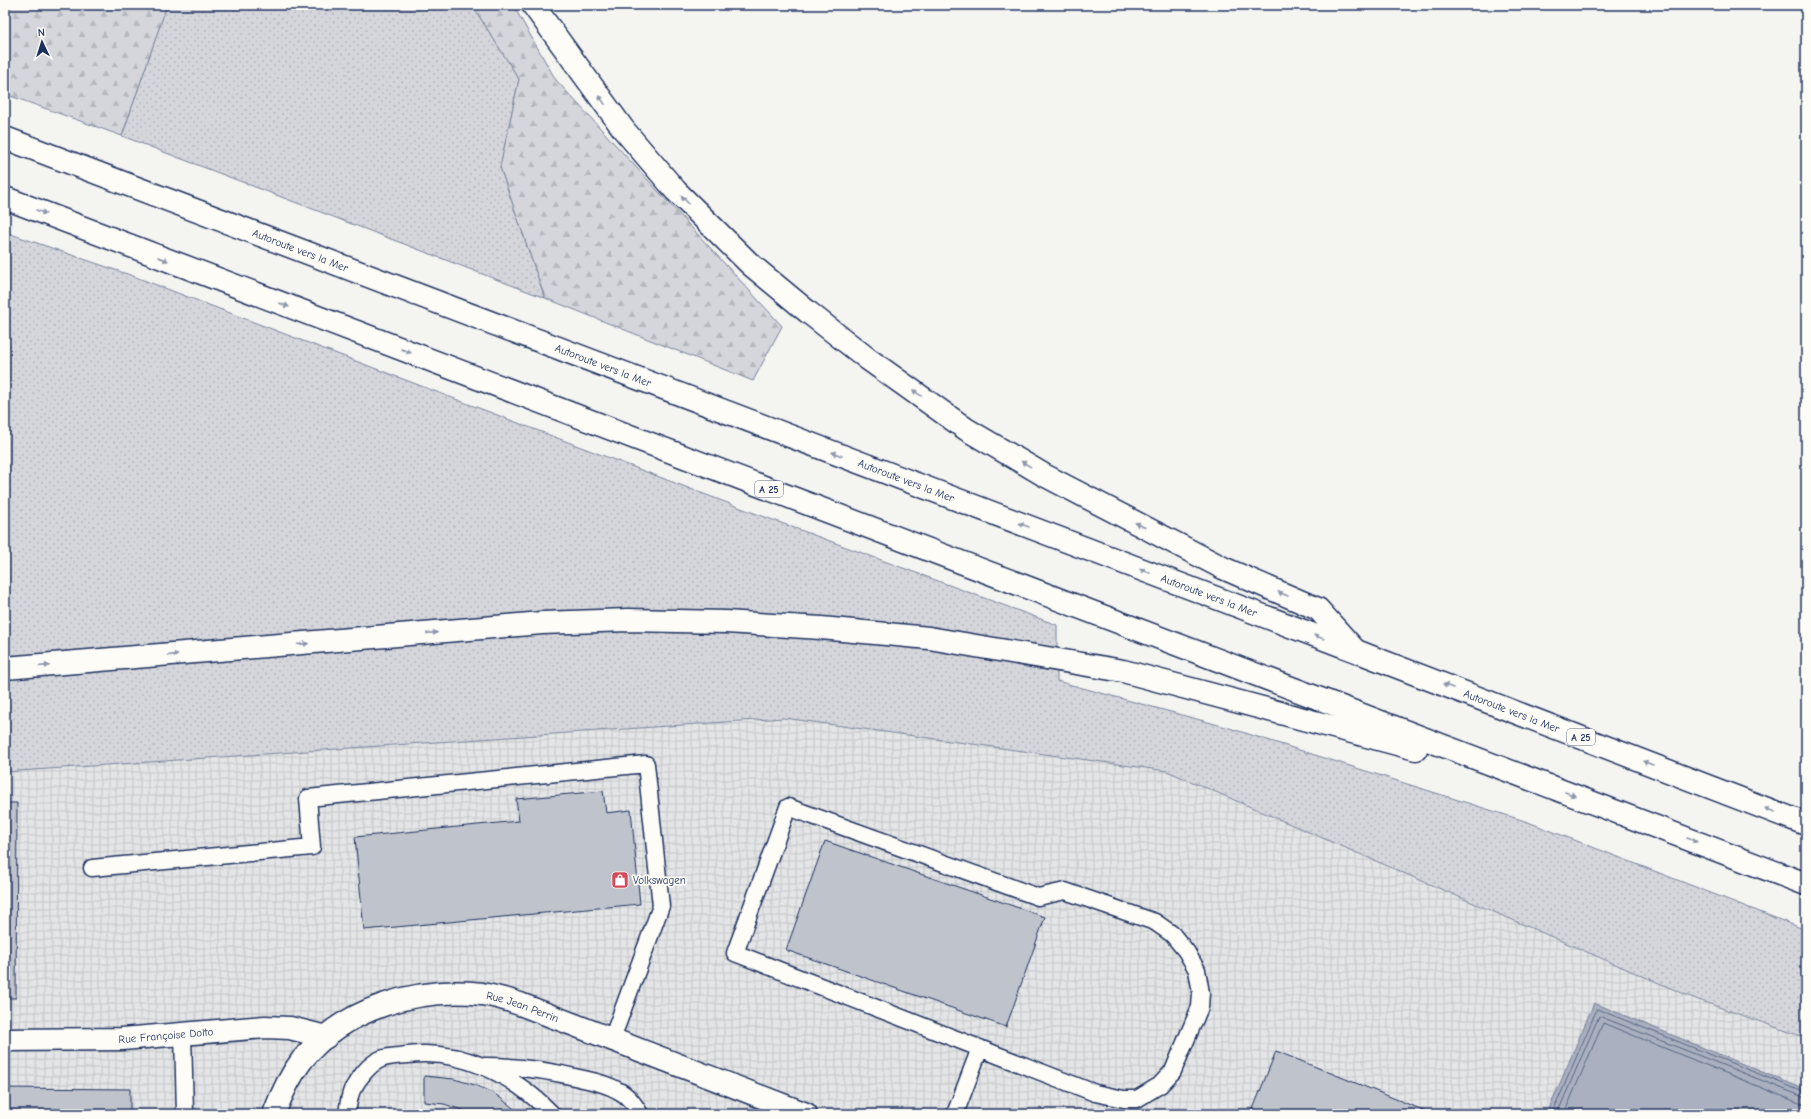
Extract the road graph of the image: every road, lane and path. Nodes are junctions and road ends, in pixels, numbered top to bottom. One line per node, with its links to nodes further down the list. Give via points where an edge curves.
1 (533, 5): 4 (main road, one-way to 1, via 1318,609 1223,568 1044,475 966,429 868,359 808,312 750,264 676,191 624,130)
2 (5, 138): 4 (main road, Autoroute vers la Mer / A 25, one-way to 2)
3 (5, 198): 6 (main road, A 25, one-way to 6)
4 (1356, 651): 7 (main road, Autoroute vers la Mer / A 25, one-way to 4)
5 (5, 668): 6 (main road, one-way to 6, via 542,623 628,620 726,622 821,628 929,638 1123,671)
6 (1534, 780): 9 (main road, A 25, one-way to 9)
7 (1806, 824)
8 (92, 868): 12 (lane, via 312,847 308,798 646,764 662,906)
9 (1806, 884)
10 (183, 1034): 11 (main road, Rue Françoise Dolto, via 278,1027); 13 (main road, Rue Françoise Dolto, via 103,1040); 16 (lane)
11 (326, 1037): 12 (main road, Rue Jean Perrin, via 378,1006 400,999 445,993 482,994 500,998); 17 (main road, Rue Jean Perrin, via 318,1042 289,1080)
12 (612, 1039): 21 (main road, Rue Jean Perrin)
13 (5, 1040)
14 (980, 1048): 14 (lane, via 1095,1093 1124,1100 1137,1099 1160,1085 1173,1071 1200,1007 1202,992 1197,970 1172,934 1155,922 1065,891 1038,897 788,806 735,952); 22 (lane)
15 (483, 1066): 18 (lane, via 454,1056 435,1053 379,1060 368,1068 351,1091); 19 (lane, via 536,1098); 20 (lane, via 520,1066 602,1083 632,1100)
16 (185, 1114)
17 (274, 1114)
18 (347, 1114)
19 (552, 1114)
20 (640, 1114)
21 (806, 1114)
22 (955, 1114)

